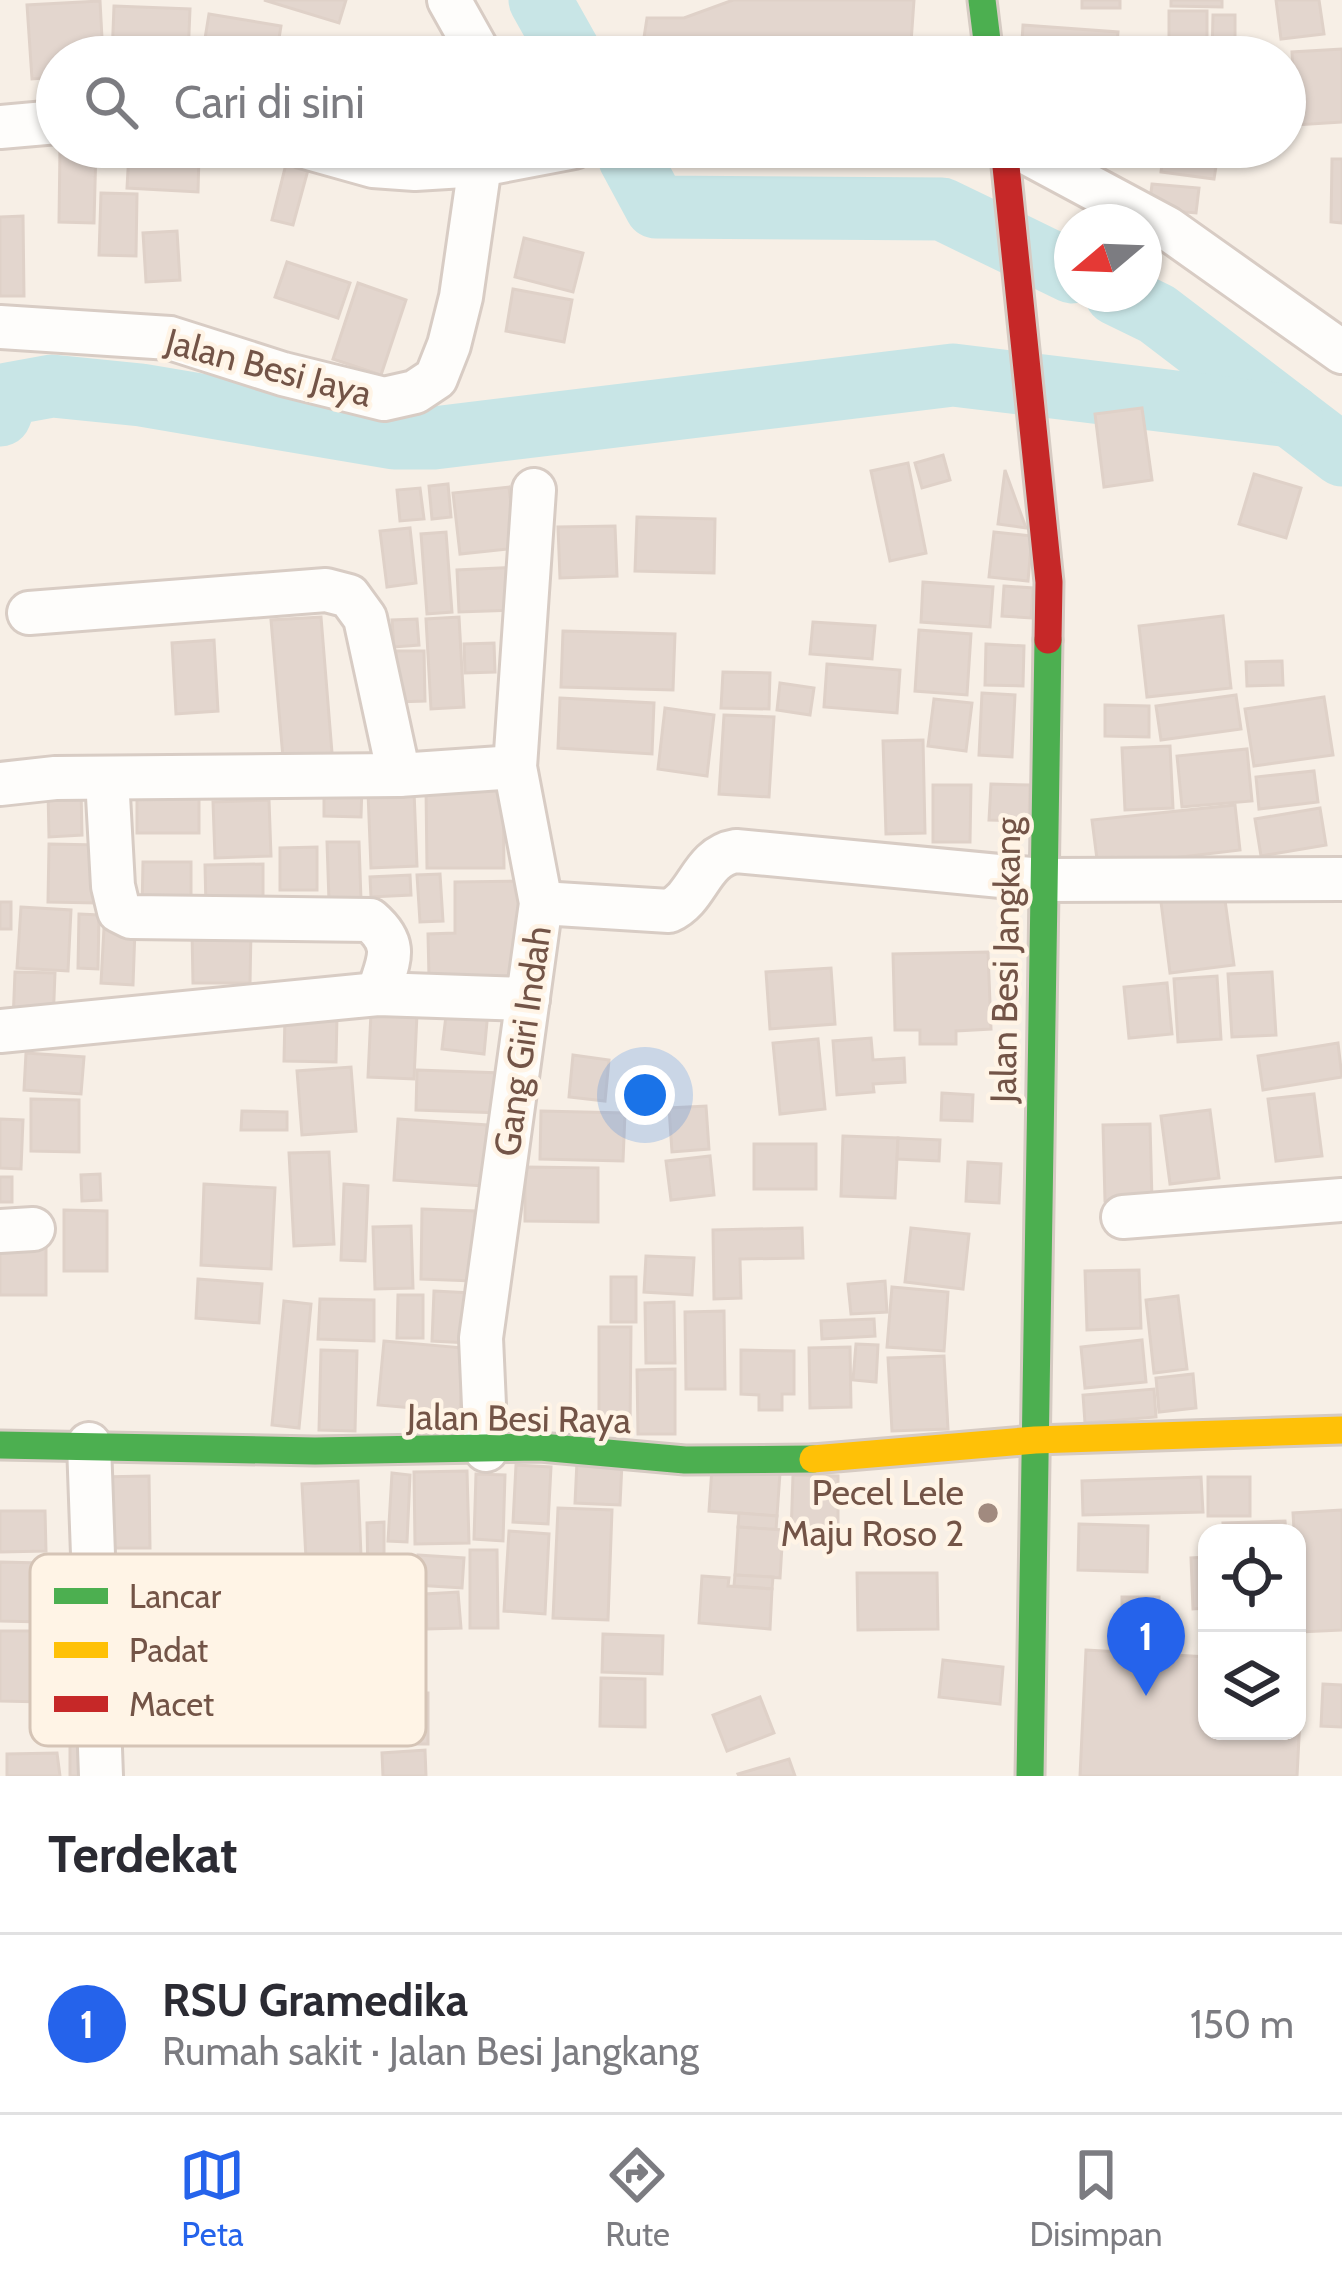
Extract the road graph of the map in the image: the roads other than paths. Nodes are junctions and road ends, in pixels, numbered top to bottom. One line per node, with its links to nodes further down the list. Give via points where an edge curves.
1 (449, 0): 3 (street)
2 (982, 0): 4 (main road)
3 (469, 36)
4 (986, 36)
5 (36, 124): 6 (street)
6 (0, 127)
7 (479, 168): 10 (street, Jalan Besi Jaya, via 449,345 436,378 415,392 384,399 170,338)
8 (1006, 168): 19 (main road, Jalan Besi Jangkang, via 1049,582)
9 (1055, 168): 11 (street, via 1166,228)
10 (0, 327)
11 (1342, 352)
12 (534, 490): 14 (street, Gang Giri Indah)
13 (29, 613): 15 (street, via 326,590 349,596 365,618)
14 (514, 767): 15 (street); 20 (street, Gang Giri Indah)
15 (399, 775): 16 (street)
16 (107, 778): 17 (street); 21 (street, via 119,911 370,920 392,950)
17 (0, 784)
18 (1342, 879): 19 (street)
19 (1042, 880): 20 (street, via 736,850 712,859 669,911); 27 (main road, Jalan Besi Jangkang)
20 (541, 903): 22 (street, Gang Giri Indah)
21 (378, 994): 22 (street); 23 (street)
22 (528, 999): 30 (street, Gang Giri Indah, via 481,1338)
23 (0, 1030)
24 (1342, 1200): 25 (street)
25 (1123, 1217)
26 (1342, 1430): 27 (main road, Jalan Besi Raya)
27 (1035, 1439): 30 (main road, Jalan Besi Raya, via 831,1459); 34 (main road, Jalan Besi Jangkang)
28 (89, 1444): 29 (main road, Jalan Besi Raya); 30 (main road, Jalan Besi Raya); 31 (street)
29 (0, 1445)
30 (485, 1450)
31 (93, 1554)
32 (100, 1746): 33 (street)
33 (101, 1776)
34 (1030, 1776)

